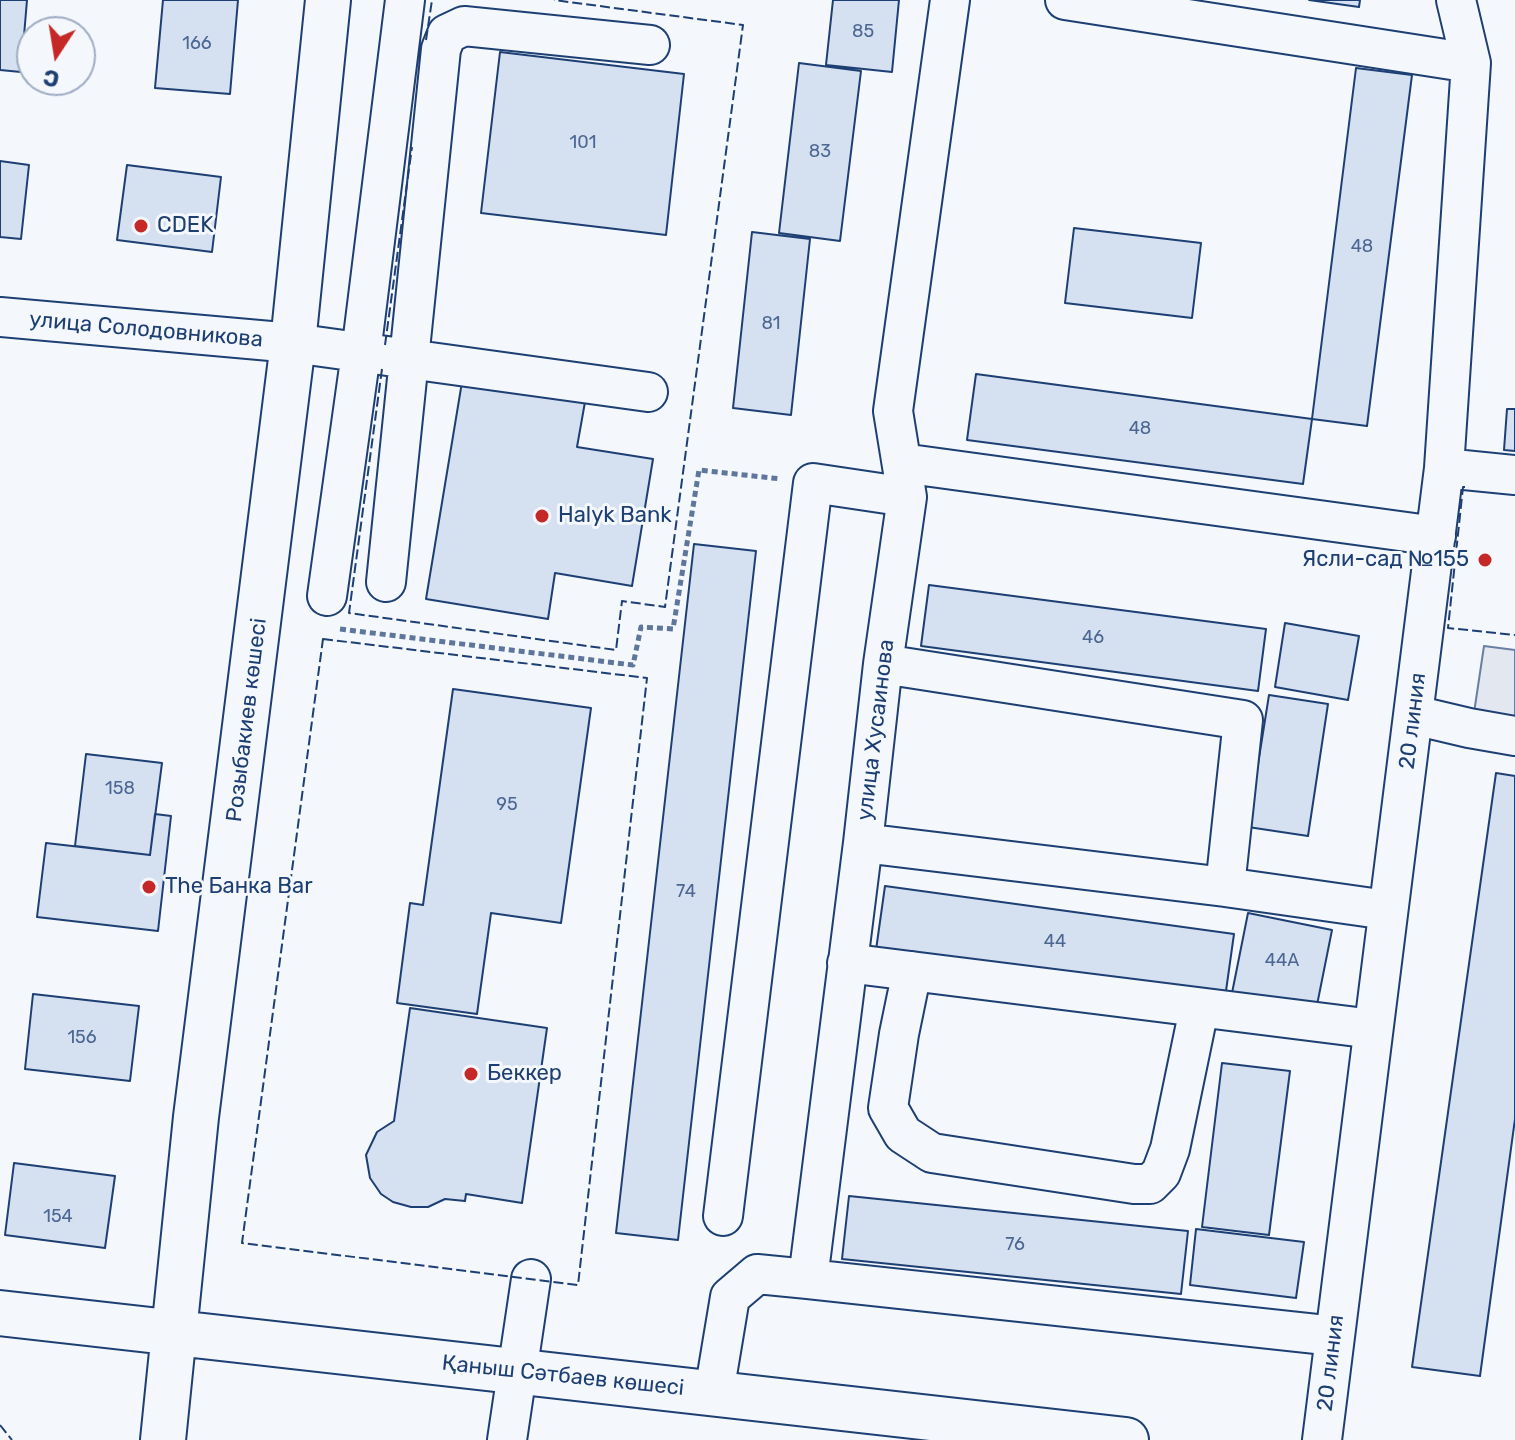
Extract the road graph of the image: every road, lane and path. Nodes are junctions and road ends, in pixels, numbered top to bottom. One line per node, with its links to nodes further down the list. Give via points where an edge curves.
1 (328, 0): 9 (main road, Розыбакиев көшесі)
2 (405, 0): 10 (street)
3 (950, 0): 15 (street, улица Хусаинова, via 893,411)
4 (1065, 0): 7 (street)
5 (1456, 0): 7 (street, 20 линия)
6 (650, 45): 11 (street, via 464,26 447,34 441,49)
7 (1471, 63): 13 (street, 20 линия)
8 (0, 317): 9 (street, улица Солодовникова)
9 (293, 343): 10 (street, улица Солодовникова); 34 (main road, Розыбакиев көшесі)
10 (361, 353): 11 (street, улица Солодовникова); 19 (street)
11 (409, 361): 12 (street, улица Солодовникова); 18 (street)
12 (648, 392)
13 (1444, 468): 14 (street); 17 (street, 20 линия)
14 (1515, 475)
15 (904, 480): 16 (street); 17 (street); 20 (street, улица Хусаинова)
16 (813, 483): 19 (path, via 699,470 673,629 641,627 633,665); 30 (street)
17 (1436, 536): 21 (street, 20 линия)
18 (386, 582)
19 (332, 613)
20 (883, 664): 23 (street, улица Хусаинова); 24 (street, via 1243,720)
21 (1414, 715): 22 (street); 25 (street, 20 линия)
22 (1515, 736)
23 (863, 843): 24 (street); 26 (street, улица Хусаинова)
24 (1225, 887): 25 (street)
25 (1387, 910): 29 (street, 20 линия)
26 (847, 963): 27 (street); 32 (street, улица Хусаинова)
27 (912, 971): 28 (street); 28 (street, via 888,1108 903,1134 932,1153 1134,1184 1150,1184 1161,1173 1170,1149)
28 (1199, 1009): 29 (street)
29 (1373, 1029): 35 (street, 20 линия)
30 (723, 1216)
31 (531, 1279): 36 (street)
32 (808, 1279): 35 (street); 37 (street, via 757,1274 730,1297)
33 (0, 1313): 34 (main road, Қаныш Сәтбаев көшесі)
34 (173, 1332): 36 (main road, Қаныш Сәтбаев көшесі); 38 (main road, Розыбакиев көшесі)
35 (1335, 1336): 41 (street, 20 линия)
36 (517, 1371): 37 (main road, Қаныш Сәтбаев көшесі); 39 (street)
37 (714, 1393): 40 (main road, Қаныш Сәтбаев көшесі)
38 (163, 1440)
39 (507, 1440)
40 (1126, 1440)
41 (1322, 1440)

